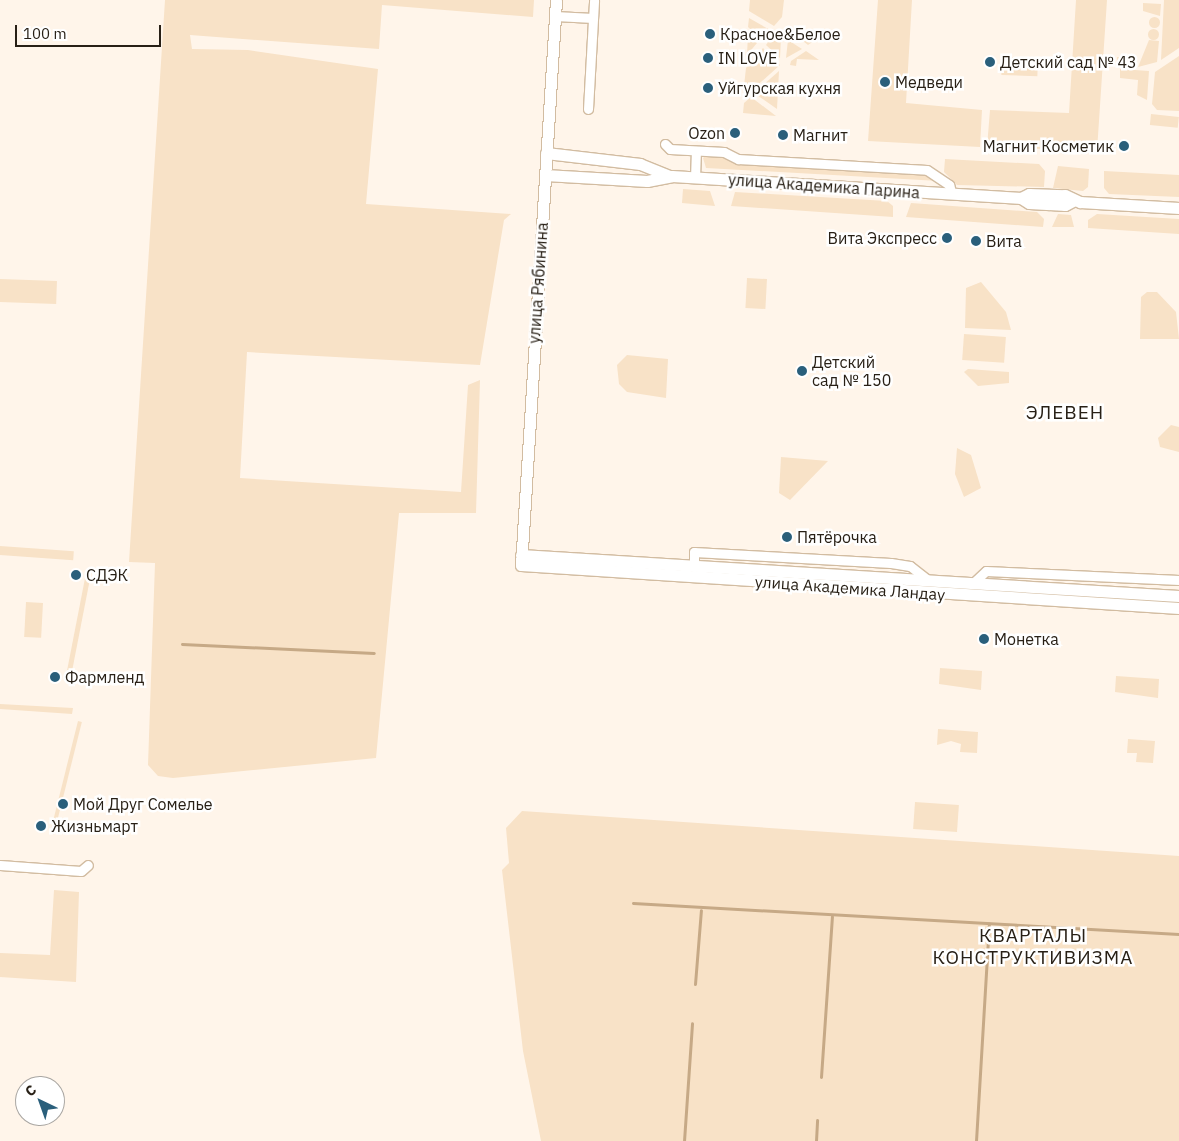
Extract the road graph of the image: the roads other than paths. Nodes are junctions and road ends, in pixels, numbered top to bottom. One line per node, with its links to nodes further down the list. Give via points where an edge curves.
1 (556, 0): 3 (street, улица Рябинина)
2 (594, 0): 4 (street)
3 (555, 16): 4 (street); 8 (street, улица Рябинина)
4 (593, 18): 5 (street)
5 (588, 109)
6 (665, 144): 7 (street, улица Академика Парина, via 670,149)
7 (696, 151): 11 (street); 12 (street, улица Академика Парина, via 724,152 738,159 927,170 949,185)
8 (546, 153): 9 (street, улица Рябинина); 10 (street, улица Академика Парина, via 640,164)
9 (545, 175): 10 (street, улица Академика Парина, via 647,181); 14 (street, улица Рябинина)
10 (672, 176): 11 (street, улица Академика Парина)
11 (695, 178): 12 (street, улица Академика Парина)
12 (952, 194): 13 (street, улица Академика Парина, via 1021,198 1048,204 1073,201)
13 (1179, 208)
14 (521, 560): 15 (street, улица Академика Ландау); 20 (street, улица Академика Ландау)
15 (694, 567): 17 (street, улица Академика Ландау); 17 (street, via 694,552 868,561 910,566)
16 (1179, 580): 18 (street, via 986,571)
17 (929, 582): 18 (street, улица Академика Ландау)
18 (972, 584): 19 (street, улица Академика Ландау)
19 (1179, 596)
20 (1179, 608)
21 (0, 865): 22 (street, via 81,871)
22 (88, 865)

